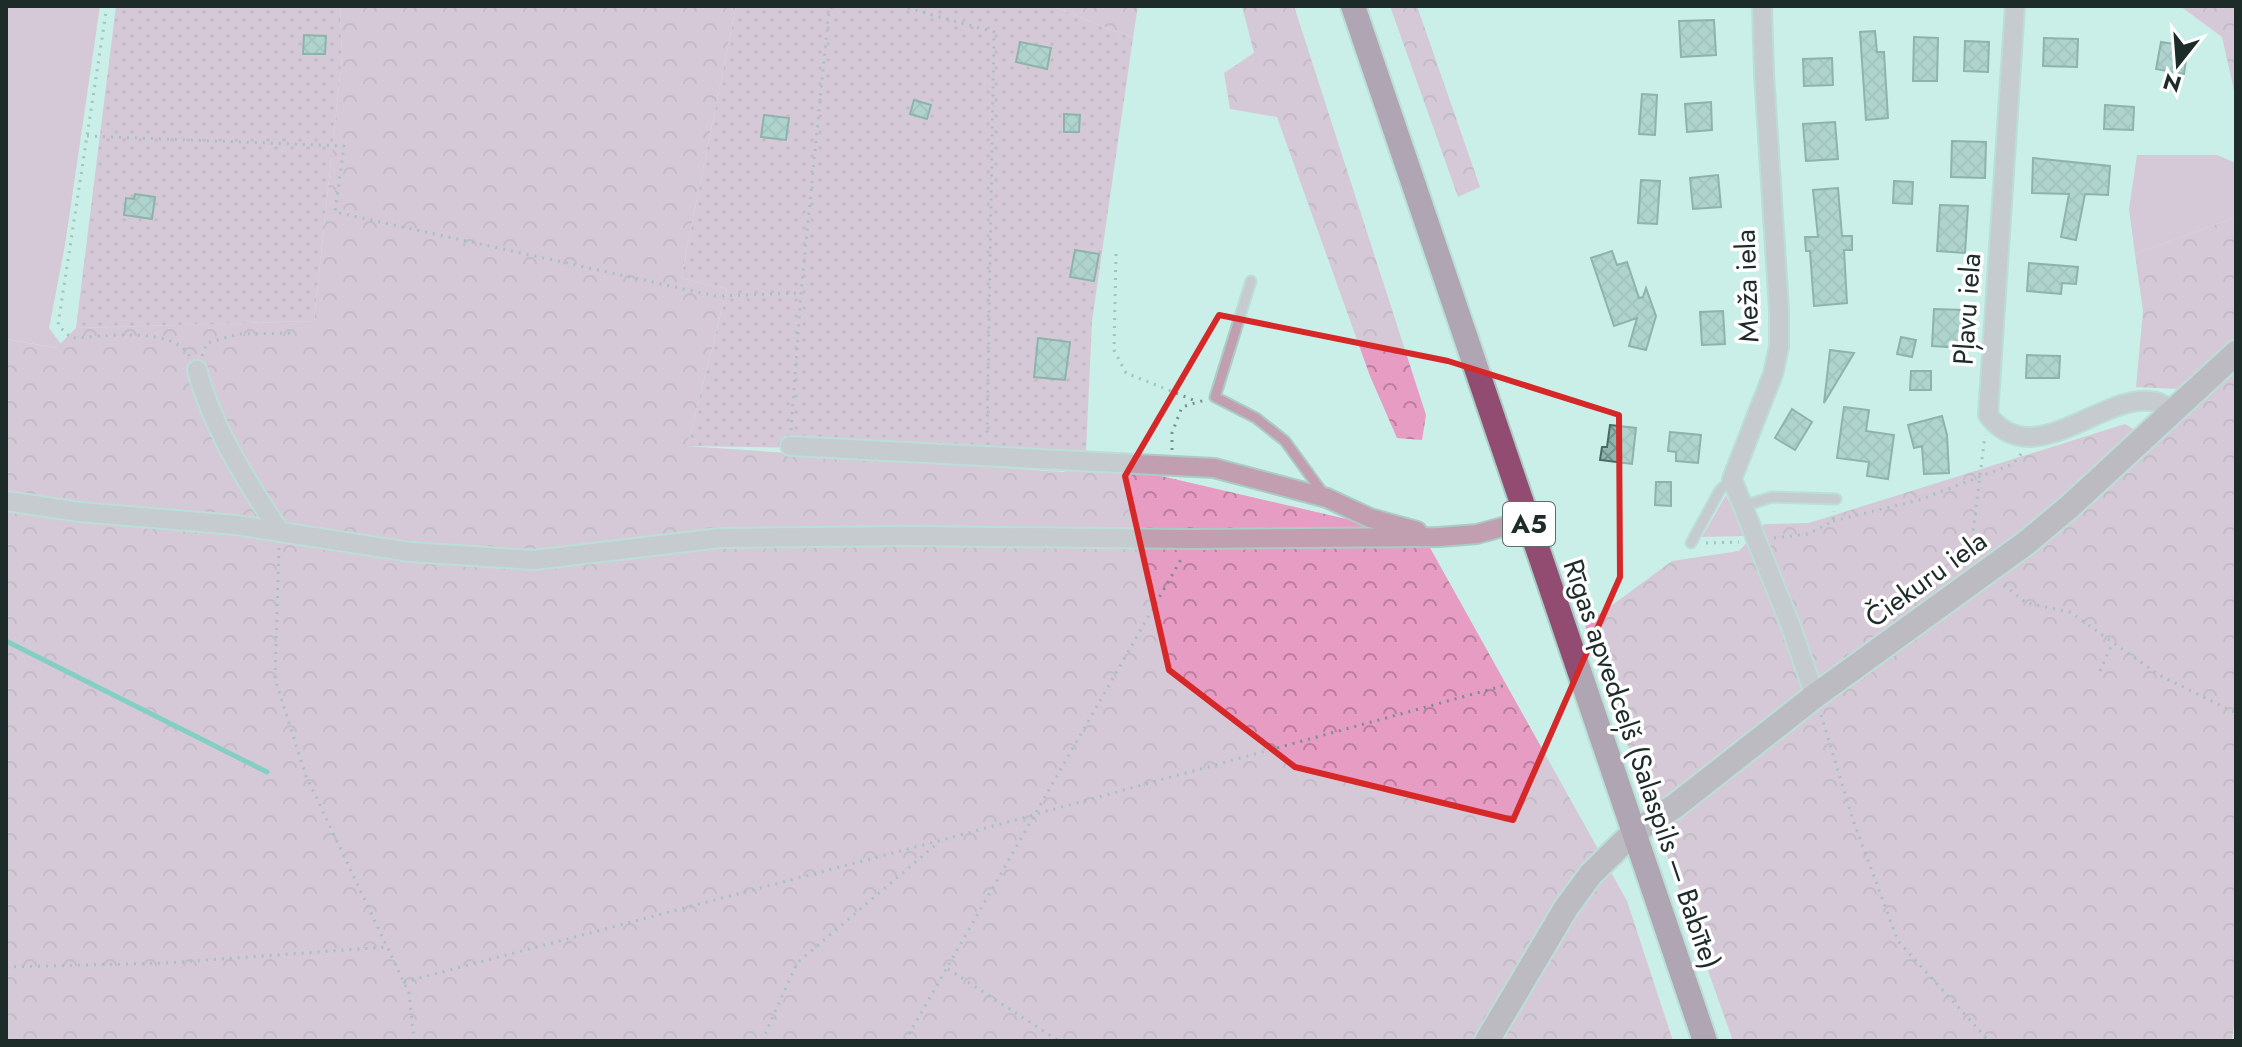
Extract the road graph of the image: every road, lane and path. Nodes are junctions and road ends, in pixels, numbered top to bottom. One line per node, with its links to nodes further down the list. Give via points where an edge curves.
1 (107, 6): 7 (path)
2 (833, 6): 10 (path)
3 (900, 6): 20 (path, via 994,32)
4 (1353, 6): 28 (highway, Rīgas apvedceļš (Salaspils — Babīte) / A5)
5 (1762, 6): 23 (street, Meža iela, via 1779,347)
6 (2015, 6): 17 (street, Pļavu iela)
7 (87, 136): 10 (path, via 344,146 335,212 716,296); 13 (path, via 58,325 71,338 162,336 185,347)
8 (1116, 254): 15 (path, via 1114,350 1126,373)
9 (1251, 281): 14 (lane)
10 (801, 293): 19 (path)
11 (295, 333): 13 (path, via 239,334 207,343)
12 (2236, 353): 16 (main road, Čiekuru iela)
13 (197, 370): 30 (street, via 204,398 244,478)
14 (1215, 397): 15 (path); 24 (lane, via 1256,418 1285,441)
15 (1198, 402): 21 (path, via 1182,407 1172,433)
16 (2174, 410): 18 (street, via 2155,401 2132,403); 34 (main road, Čiekuru iela, via 2069,507)
17 (1988, 415): 18 (street, via 2013,434); 22 (path)
18 (2033, 438): 22 (path, via 2013,464)
19 (790, 446): 20 (street)
20 (987, 456): 21 (street)
21 (1171, 465): 24 (street, via 1214,468)
22 (1978, 477): 29 (path, via 1919,500); 34 (path, via 1971,548)
23 (1732, 479): 27 (street); 33 (lane, Meža iela, via 1720,490)
24 (1327, 498): 31 (street, via 1370,518)
25 (1836, 499): 27 (lane, via 1772,497)
26 (6, 501): 30 (street)
27 (1741, 507): 38 (street)
28 (1528, 520): 31 (street, via 1477,534); 41 (highway, Rīgas apvedceļš (Salaspils — Babīte) / A5)
29 (1833, 521)
30 (280, 532): 32 (street, via 410,552 534,560 720,538); 43 (path, via 275,679 306,776)
31 (1439, 537): 32 (street)
32 (1193, 539): 40 (path)
33 (1691, 543)
34 (1988, 572): 35 (path, via 2026,603 2070,612); 38 (main road, Čiekuru iela)
35 (2113, 642): 36 (path); 39 (path, via 2159,675)
36 (2100, 671)
37 (1506, 685): 40 (path)
38 (1815, 696): 41 (main road, Čiekuru iela); 53 (path, via 1898,941)
39 (2236, 713)
40 (1036, 814): 42 (path); 45 (path)
41 (1634, 832): 51 (main road, Čiekuru iela, via 1591,874 1566,908); 52 (highway, Rīgas apvedceļš (Salaspils — Babīte) / A5)
42 (942, 840): 46 (path); 48 (path, via 797,963)
43 (387, 947): 44 (path, via 165,963); 46 (path)
44 (6, 967)
45 (948, 969): 49 (path); 50 (path)
46 (404, 982): 47 (path)
47 (414, 1041)
48 (762, 1041)
49 (905, 1041)
50 (1059, 1041)
51 (1487, 1041)
52 (1705, 1041)
53 (1989, 1041)

